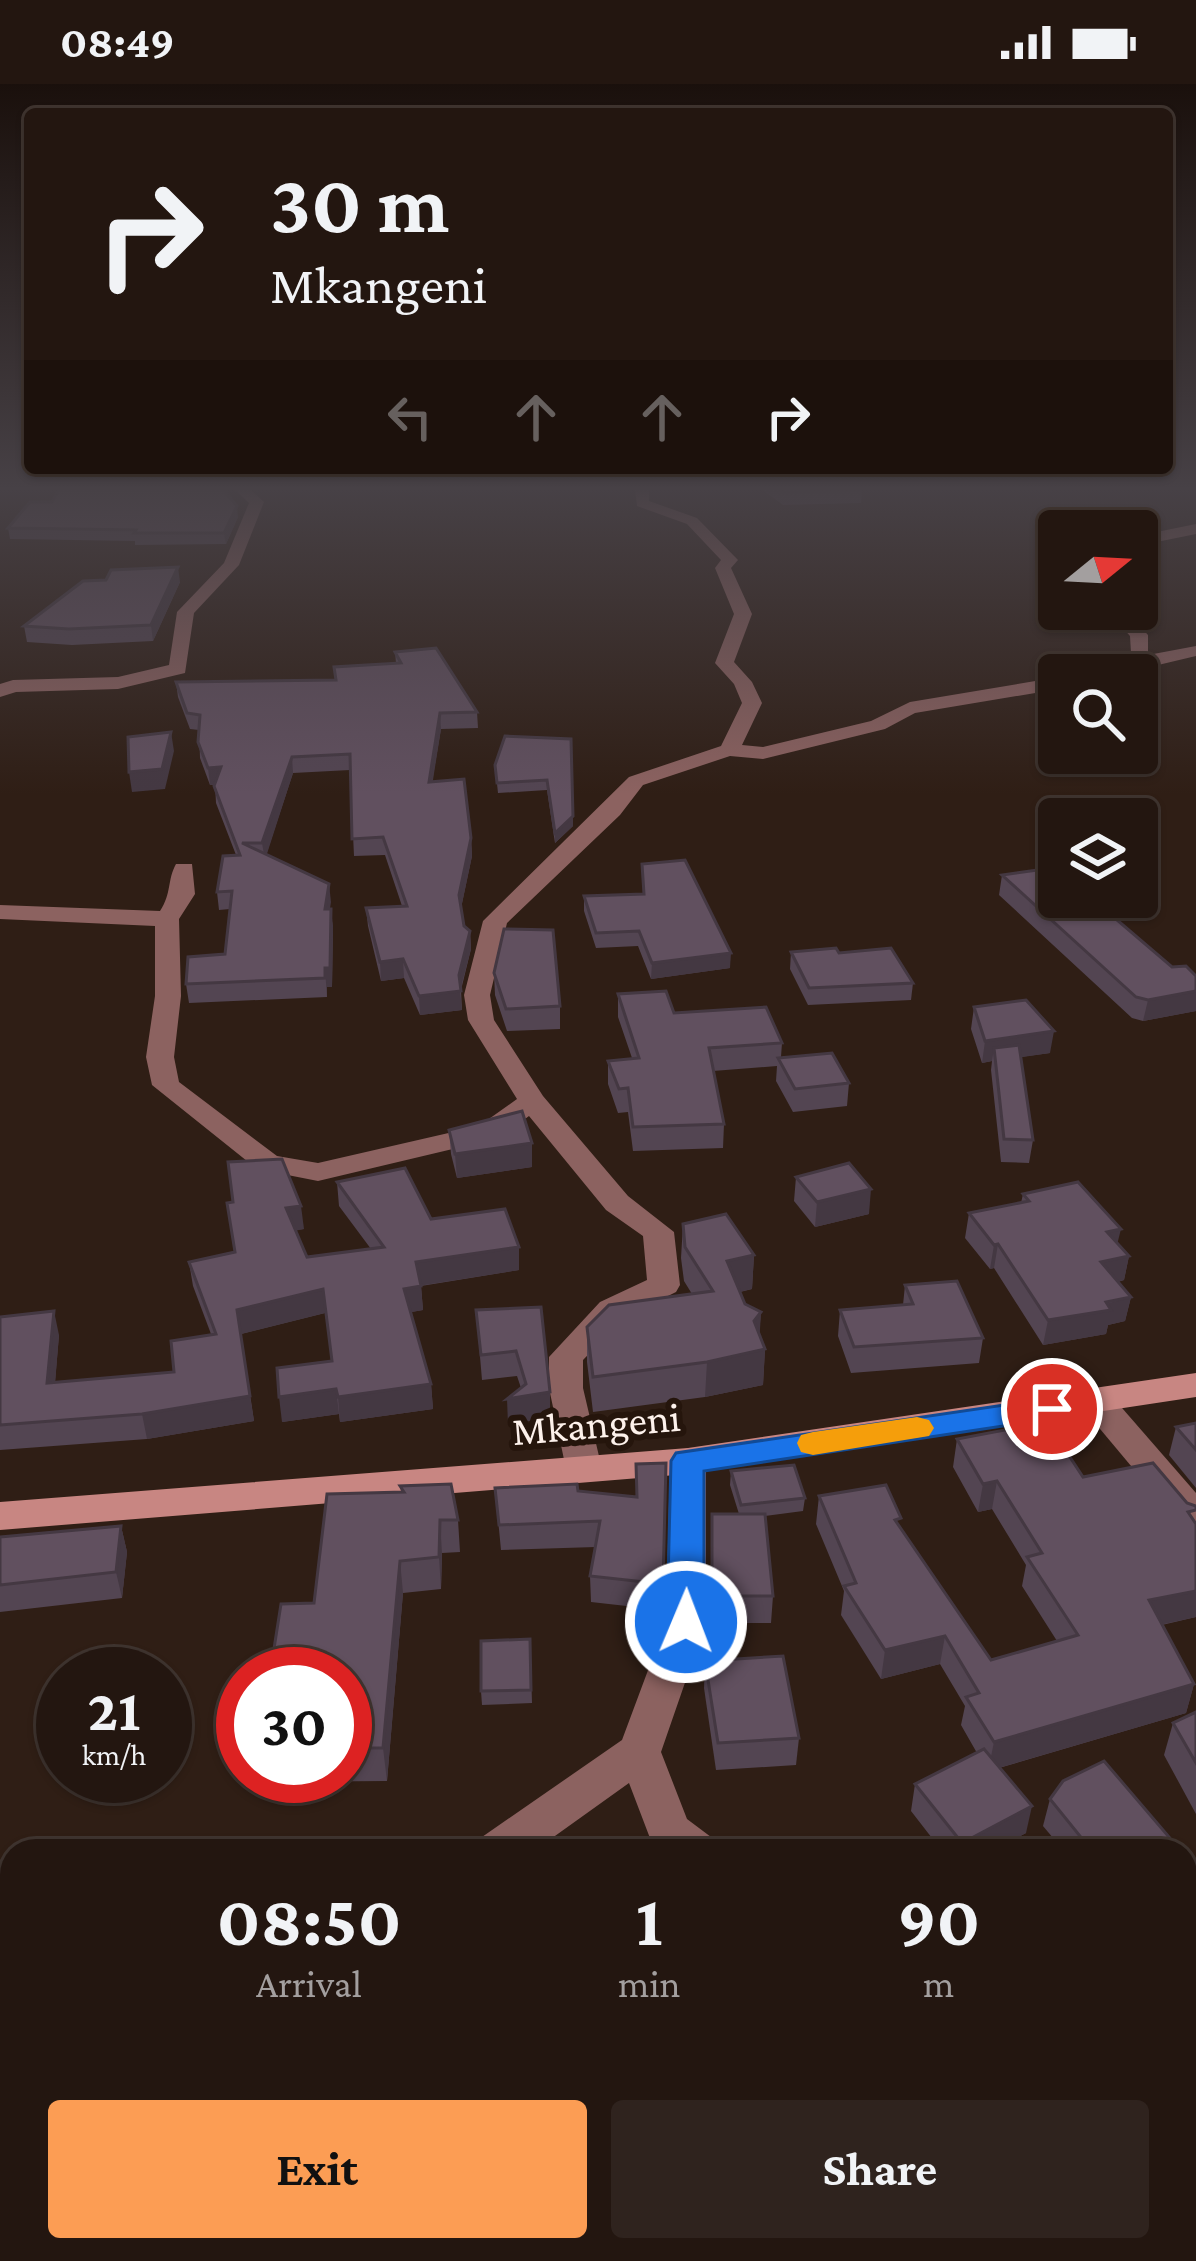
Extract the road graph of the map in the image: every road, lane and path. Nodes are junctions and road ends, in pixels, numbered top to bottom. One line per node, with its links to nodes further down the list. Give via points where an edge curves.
1 (207, 591): 6 (street, via 187,612 178,669 118,683)
2 (733, 591): 7 (street, via 743,614 724,663 752,703)
3 (1196, 651): 4 (street)
4 (1158, 659)
5 (1038, 687): 7 (street, via 910,708 878,725 763,753)
6 (0, 691)
7 (729, 750): 11 (street, via 636,781 495,921 478,990 481,1020)
8 (184, 869): 10 (street, via 183,894)
9 (0, 912): 10 (street)
10 (166, 919): 11 (street, via 166,1085 268,1162 318,1172 450,1143 489,1132)
11 (532, 1101): 15 (street, via 617,1203 658,1232 664,1285 612,1310 566,1357)
12 (1196, 1385): 13 (street, Mkangeni)
13 (1097, 1402): 14 (street, Mkangeni); 17 (street)
14 (688, 1461): 15 (street, Mkangeni); 18 (street, via 686,1622)
15 (584, 1469): 16 (street, Mkangeni)
16 (0, 1516)
17 (1196, 1518)
18 (639, 1752): 19 (street); 20 (street)
19 (514, 1839)
20 (679, 1839)

